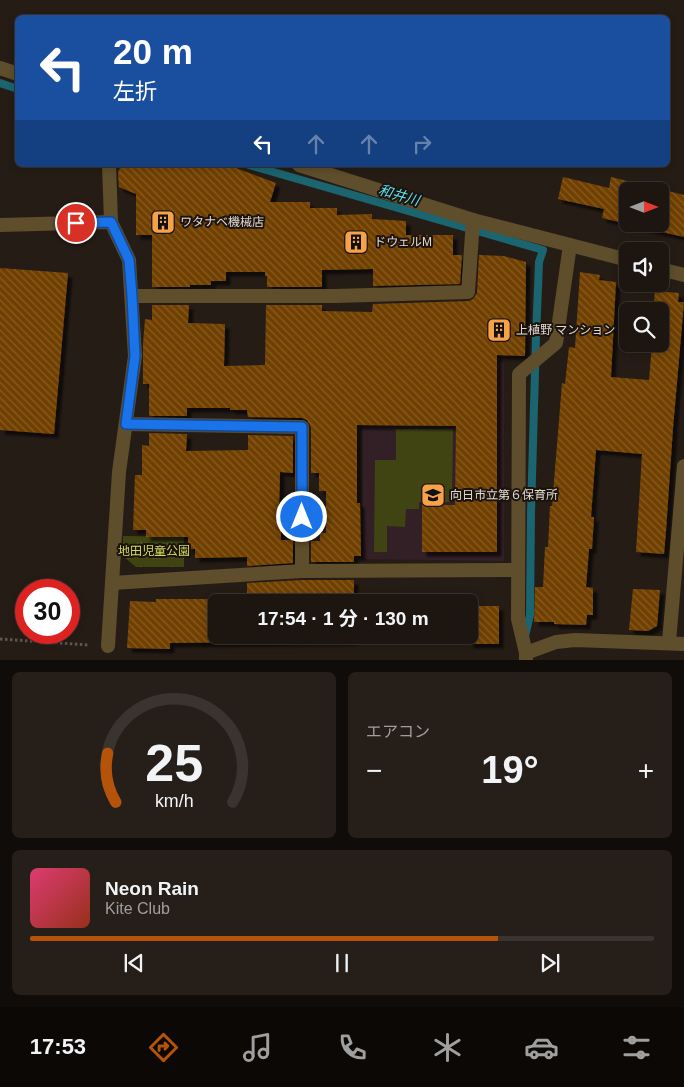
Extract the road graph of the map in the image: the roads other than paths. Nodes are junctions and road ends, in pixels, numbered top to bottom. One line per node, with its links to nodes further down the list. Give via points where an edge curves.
1 (0, 68): 2 (street)
2 (15, 73)
3 (109, 167): 6 (street)
4 (306, 167): 5 (street)
5 (473, 220): 8 (street); 12 (street, via 468,292)
6 (111, 222): 7 (street); 12 (street, via 129,260)
7 (0, 225)
8 (570, 245): 9 (street); 15 (street, via 556,342 519,374)
9 (619, 258)
10 (669, 271): 11 (street)
11 (684, 275)
12 (132, 296): 13 (street, via 135,356)
13 (126, 424): 16 (street, via 302,427); 17 (street, via 119,472)
14 (684, 466): 18 (street)
15 (518, 570): 16 (street); 21 (street, via 518,620)
16 (302, 572): 17 (street)
17 (112, 582): 20 (street)
18 (669, 642): 19 (street); 21 (street, via 575,640 556,642)
19 (684, 644)
20 (108, 646)
21 (526, 652)

